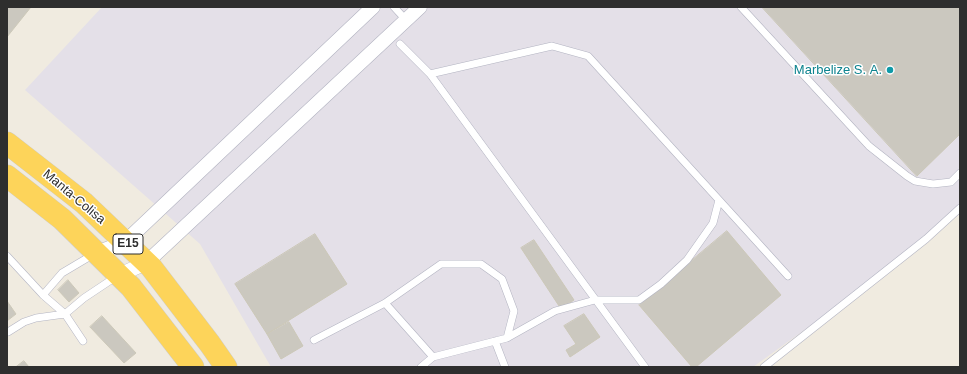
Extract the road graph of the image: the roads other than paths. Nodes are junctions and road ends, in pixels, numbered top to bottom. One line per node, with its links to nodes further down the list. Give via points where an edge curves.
1 (373, 7): 13 (street)
2 (394, 7): 5 (lane)
3 (420, 7): 5 (street)
4 (741, 7): 9 (lane, via 869,146 906,176 915,181 933,184 951,182)
5 (406, 20): 16 (street)
6 (400, 44): 7 (lane)
7 (430, 74): 11 (lane, via 552,46 588,56); 20 (lane)
8 (7, 144): 13 (highway, Manta-Colisa / E15, via 84,202)
9 (960, 173)
10 (7, 176): 14 (highway, Manta-Colisa / E15, via 62,219)
11 (719, 200): 18 (lane); 20 (lane, via 713,223 687,260 661,284 639,300)
12 (960, 208): 34 (lane, via 926,239)
13 (125, 242): 14 (street); 16 (highway, Manta-Colisa / E15)
14 (96, 253): 17 (highway, Manta-Colisa / E15); 19 (lane, via 62,273)
15 (7, 256): 19 (lane)
16 (146, 263): 17 (street); 30 (highway, Manta-Colisa / E15)
17 (118, 275): 22 (lane); 29 (highway, Manta-Colisa / E15, via 131,287)
18 (788, 276)
19 (43, 295): 22 (lane)
20 (596, 300): 24 (lane, via 555,311); 33 (lane)
21 (385, 304): 24 (lane, via 441,264 481,264 502,278 514,311); 25 (lane); 28 (lane)
22 (65, 314): 23 (lane, via 36,318); 26 (lane)
23 (8, 332)
24 (507, 338): 27 (lane)
25 (314, 340)
26 (83, 341)
27 (494, 341): 28 (lane); 32 (lane)
28 (432, 357): 31 (lane)
29 (193, 367)
30 (226, 367)
31 (420, 367)
32 (504, 367)
33 (645, 367)
34 (764, 367)

